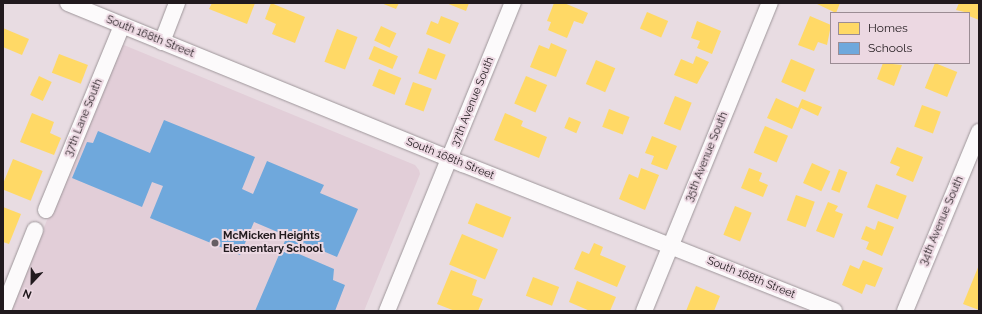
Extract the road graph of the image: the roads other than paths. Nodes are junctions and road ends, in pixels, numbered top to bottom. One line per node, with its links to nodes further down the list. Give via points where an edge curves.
1 (68, 3): 5 (street, South 168th Street)
2 (177, 3): 6 (street)
3 (513, 3): 8 (street, 37th Avenue South)
4 (770, 3): 11 (street, 35th Avenue South)
5 (122, 26): 6 (street, South 168th Street); 9 (street, 37th Lane South)
6 (162, 42): 8 (street, South 168th Street)
7 (979, 132): 16 (street, 34th Avenue South)
8 (449, 159): 11 (street, South 168th Street); 13 (street, 37th Avenue South)
9 (46, 210)
10 (35, 230): 12 (street)
11 (670, 246): 14 (street, 35th Avenue South); 15 (street, South 168th Street)
12 (3, 310)
13 (387, 311)
14 (644, 311)
15 (834, 311)
16 (905, 311)

